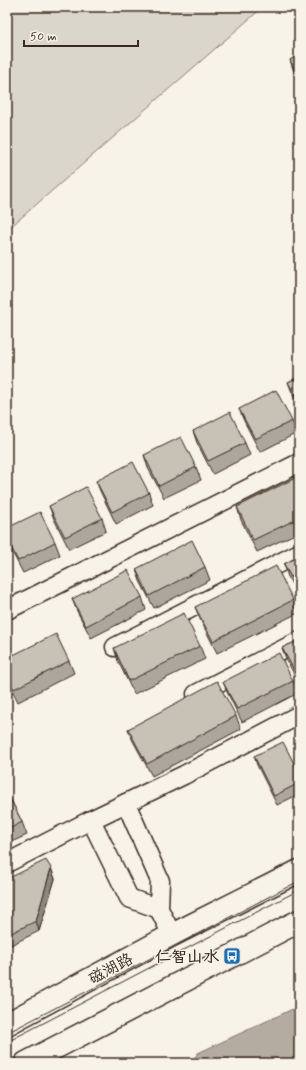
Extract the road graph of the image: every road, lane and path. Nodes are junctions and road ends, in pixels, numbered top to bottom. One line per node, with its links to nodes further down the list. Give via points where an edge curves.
1 (299, 463): 3 (street)
2 (299, 553): 5 (street)
3 (7, 610)
4 (299, 641): 6 (street)
5 (114, 646)
6 (182, 702)
7 (299, 715): 8 (street)
8 (126, 803): 9 (street); 12 (street, via 160,881)
9 (91, 820): 10 (street); 12 (street, via 129,898)
10 (7, 863)
11 (299, 871): 14 (main road, 磁湖路)
12 (159, 909): 14 (street)
13 (299, 921): 16 (main road)
14 (172, 935): 15 (main road, 磁湖路)
15 (7, 1024)
16 (26, 1063)

